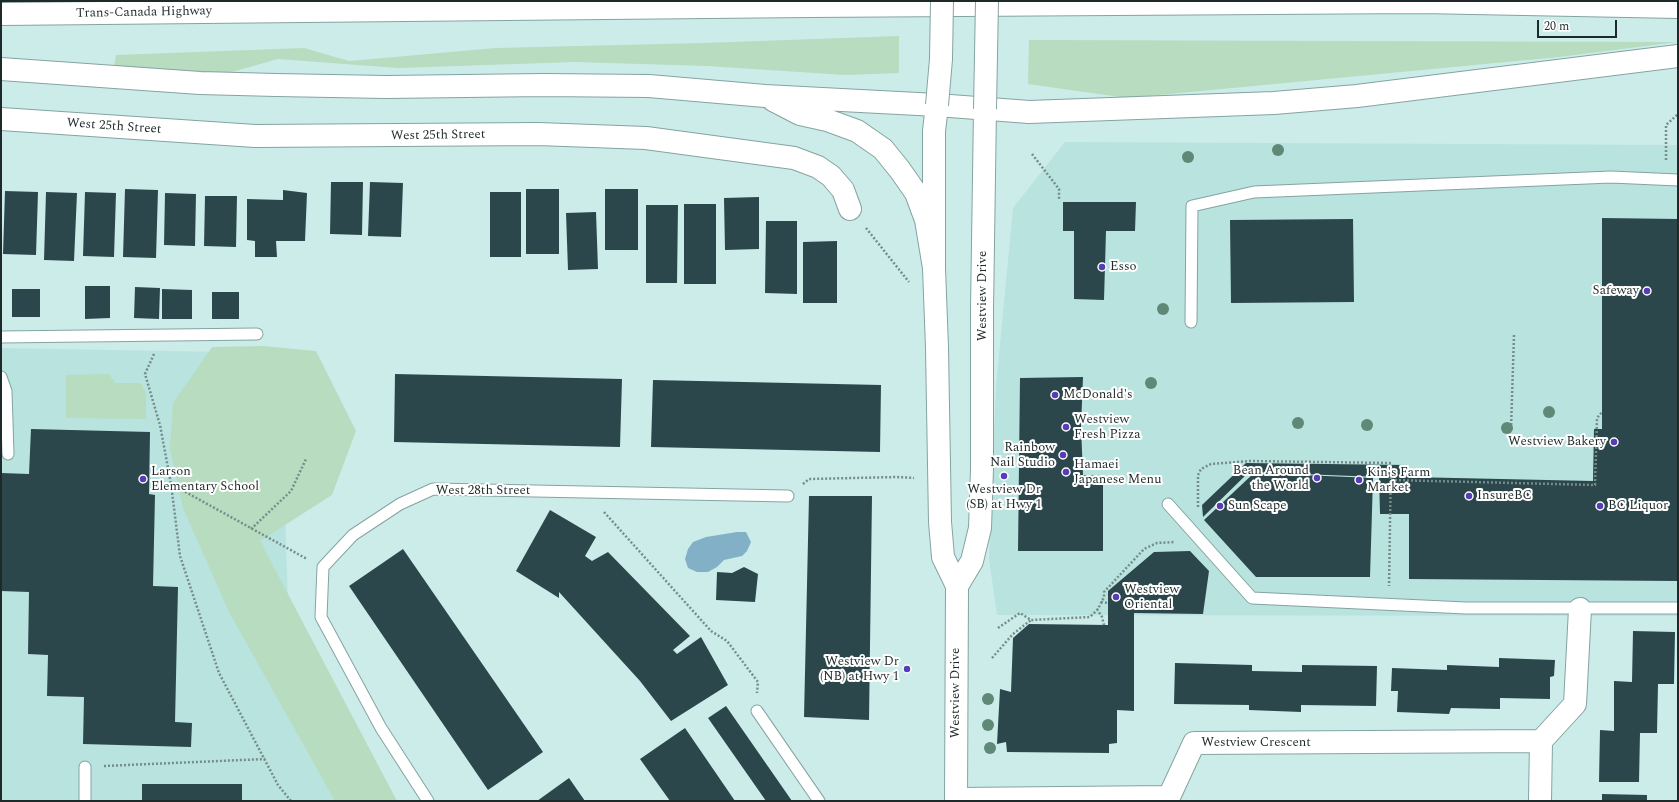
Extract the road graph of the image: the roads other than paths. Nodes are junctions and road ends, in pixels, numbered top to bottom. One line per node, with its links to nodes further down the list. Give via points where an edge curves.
1 (942, 1): 8 (main road, Westview Drive, bridge)
2 (987, 1): 9 (main road, Westview Drive, bridge)
3 (1678, 8): 4 (main road, Trans-Canada Highway, via 1421,2)
4 (1, 14)
5 (1678, 56): 9 (main road, via 1439,86 1274,103 1028,112)
6 (1, 69): 7 (main road, via 200,83 386,87 641,86)
7 (765, 96): 8 (main road); 13 (main road, via 800,114 827,120 857,132 883,149 916,193 926,220)
8 (938, 105): 9 (main road); 13 (main road, Westview Drive, via 934,132)
9 (985, 109): 21 (main road, Westview Drive, via 980,528 972,561)
10 (1, 119): 12 (main road, West 25th Street, via 255,136 538,134 646,138 794,158 818,167 831,176 843,190)
11 (1678, 180): 14 (lane, via 1604,178 1254,192 1192,206)
12 (850, 209)
13 (934, 268): 21 (main road, Westview Drive, via 940,522 943,557)
14 (1192, 322)
15 (257, 334): 16 (lane)
16 (1, 337)
17 (1, 378): 18 (lane, via 6,391)
18 (8, 454)
19 (788, 496): 29 (lane, West 28th Street, via 434,489 400,504 353,535 322,567 321,617 382,728)
20 (1168, 504): 23 (lane, via 1252,598 1466,608)
21 (957, 586): 27 (main road, Westview Drive)
22 (1678, 608): 23 (lane)
23 (1580, 609): 25 (main road, via 1575,704)
24 (757, 711): 30 (lane)
25 (1541, 741): 27 (main road, Westview Crescent, via 1194,744 1169,796); 31 (main road)
26 (85, 767): 28 (lane)
27 (956, 800)
28 (85, 801)
29 (428, 801)
30 (819, 801)
31 (1540, 801)

